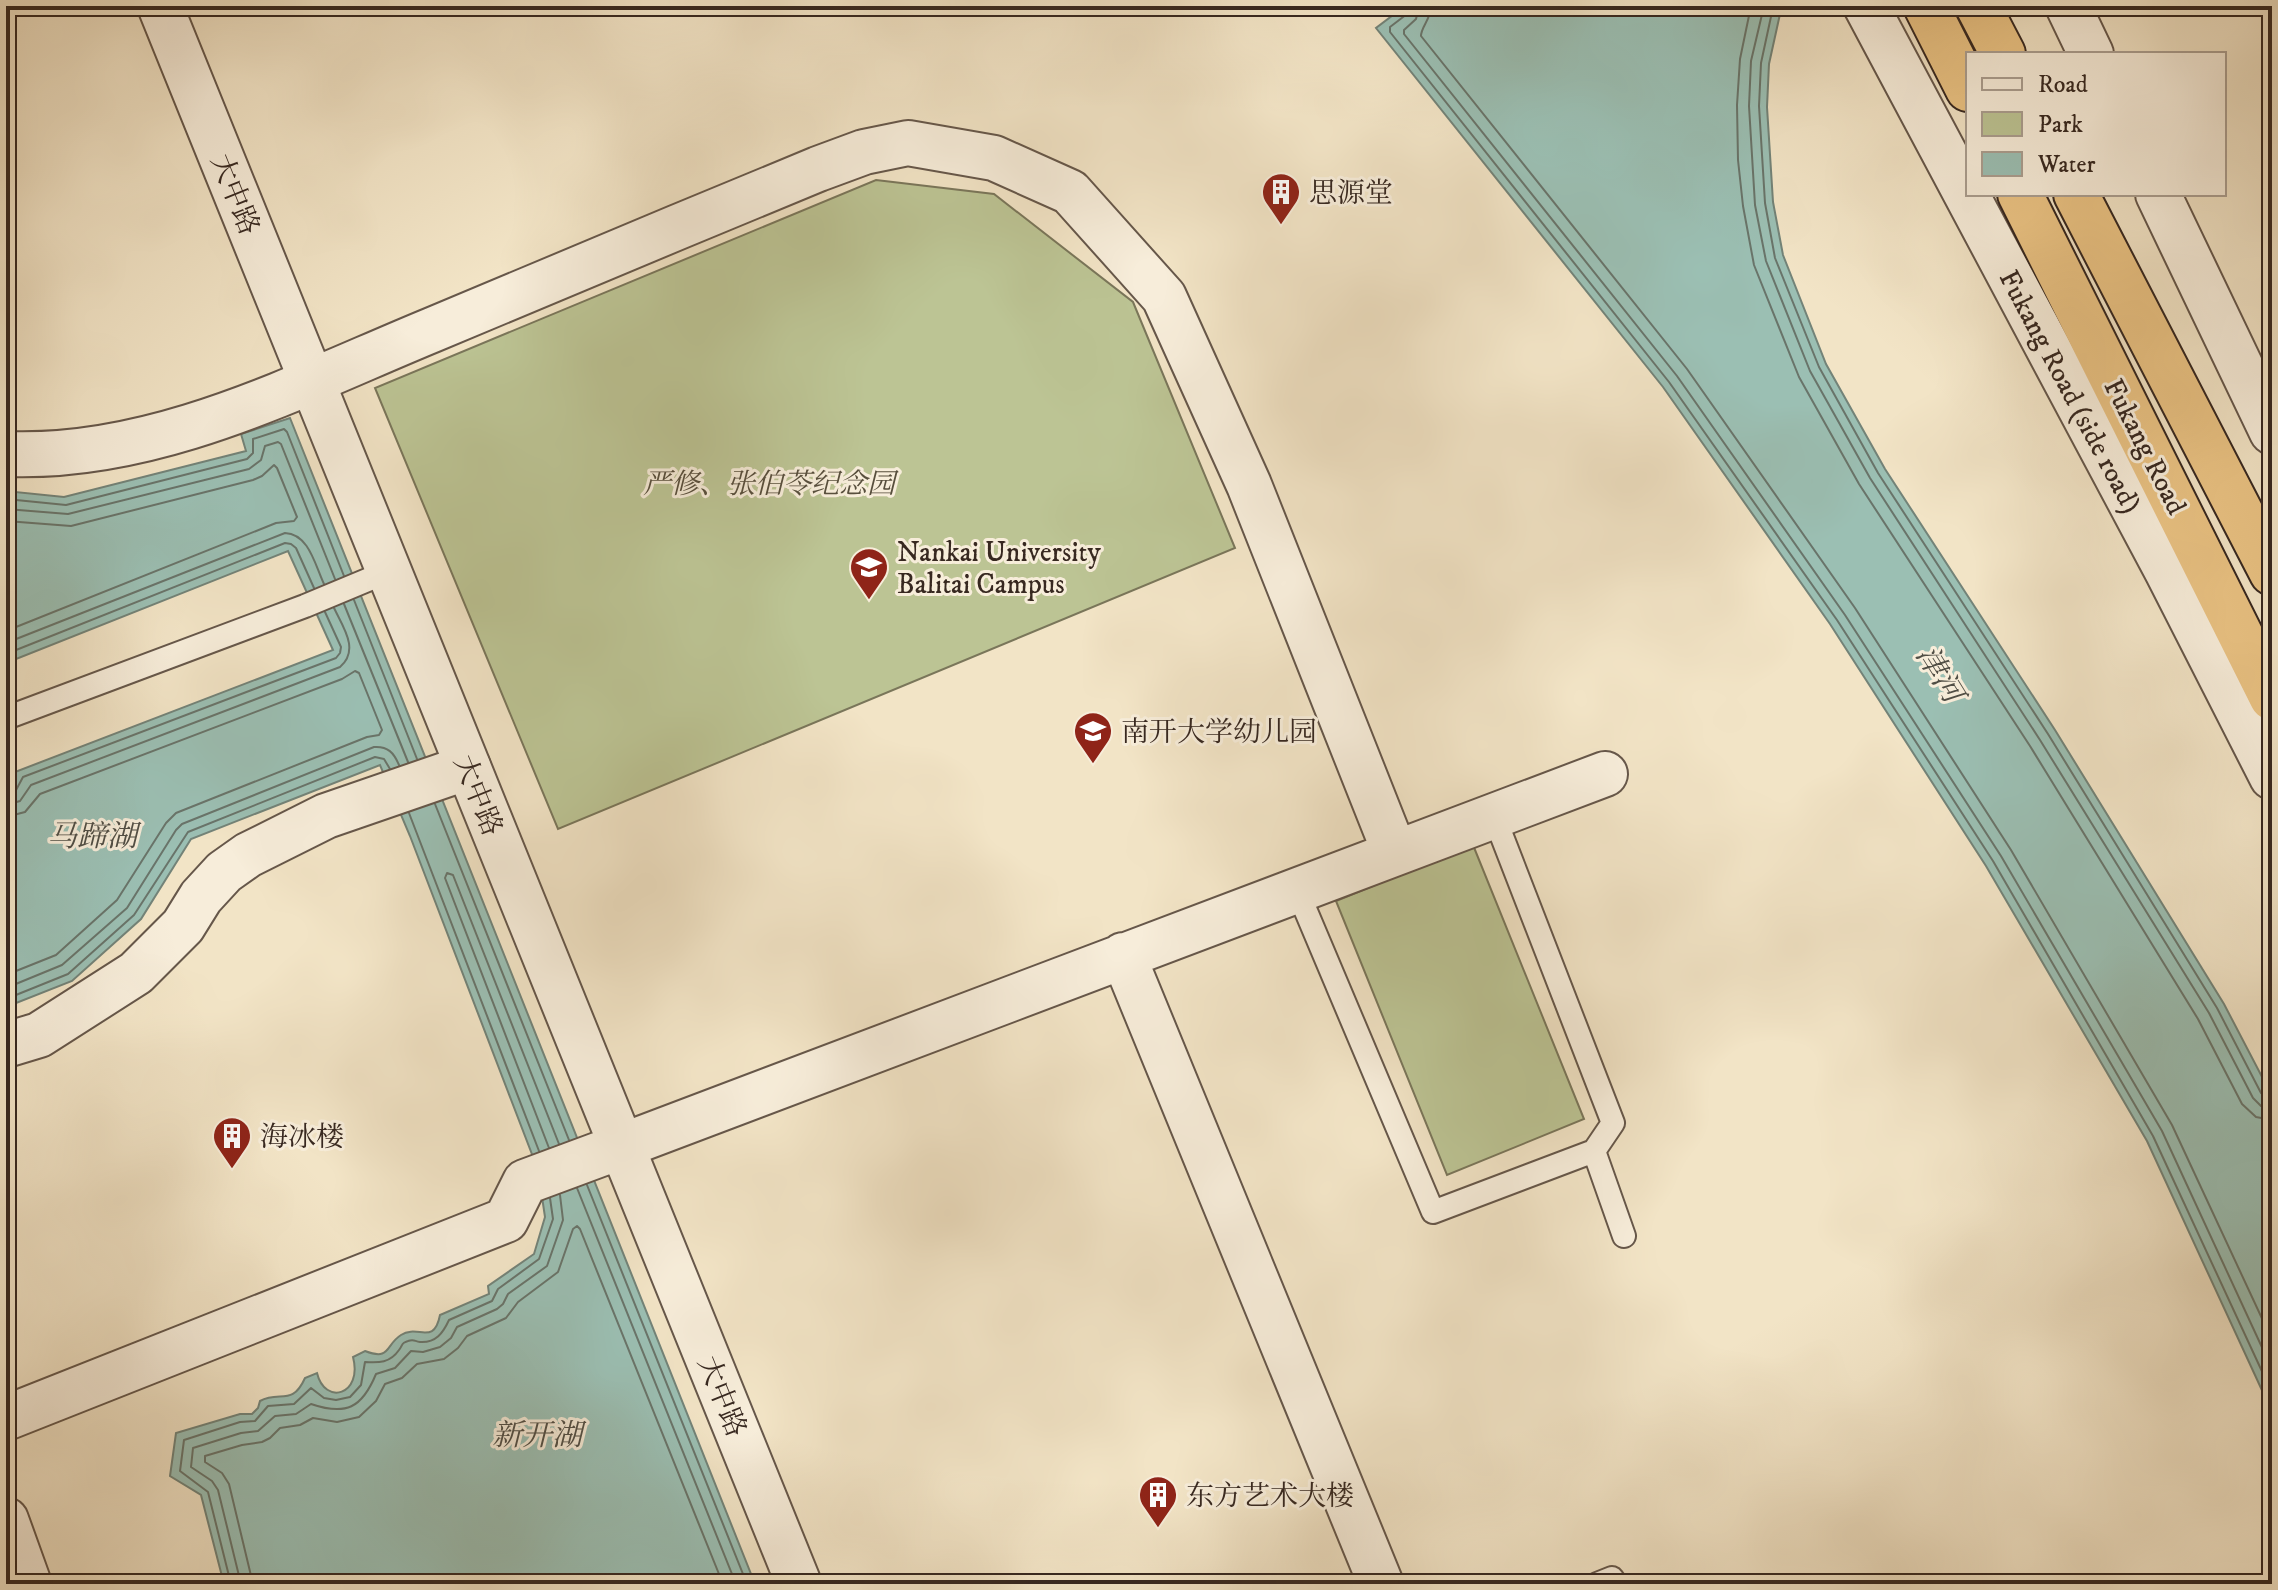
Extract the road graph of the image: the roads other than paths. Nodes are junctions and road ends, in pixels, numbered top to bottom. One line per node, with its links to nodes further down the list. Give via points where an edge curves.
1 (160, 6): 14 (street, 大中路)
2 (1866, 6): 9 (street, Fukang Road (side road))
3 (1926, 6): 8 (highway)
4 (1978, 6): 6 (highway)
5 (2068, 6): 7 (street)
6 (2002, 52)
7 (2090, 52)
8 (1966, 85)
9 (1966, 193)
10 (1967, 196): 23 (street, Fukang Road (side road))
11 (2021, 196): 19 (highway, Fukang Road)
12 (2077, 196): 17 (highway, Fukang Road)
13 (2159, 196): 15 (street)
14 (311, 380): 16 (street, via 202,424 123,445 54,455); 18 (street, 大中路); 25 (street, via 864,152 908,143 994,158 1070,192 1164,297 1249,485)
15 (2272, 432)
16 (6, 454)
17 (2272, 573)
18 (378, 575): 20 (lane); 21 (street, 大中路)
19 (2272, 698)
20 (6, 718)
21 (455, 772): 28 (street, via 326,816 248,855 224,872 183,926 136,973 39,1035); 29 (street, 大中路)
22 (1605, 774): 24 (street)
23 (2272, 777)
24 (1494, 816): 25 (street); 30 (lane, via 1613,1123)
25 (1395, 853): 26 (street)
26 (1297, 890): 27 (street); 30 (lane, via 1433,1212)
27 (1123, 955): 29 (street); 36 (street)
28 (6, 1045)
29 (609, 1150): 32 (street, via 525,1182 506,1220); 35 (street, 大中路)
30 (1594, 1151): 31 (lane)
31 (1624, 1236)
32 (6, 1418)
33 (6, 1520): 34 (street)
34 (29, 1584)
35 (799, 1584)
36 (1381, 1584)
37 (1597, 1584): 38 (lane, via 1612,1578)
38 (1616, 1584)

